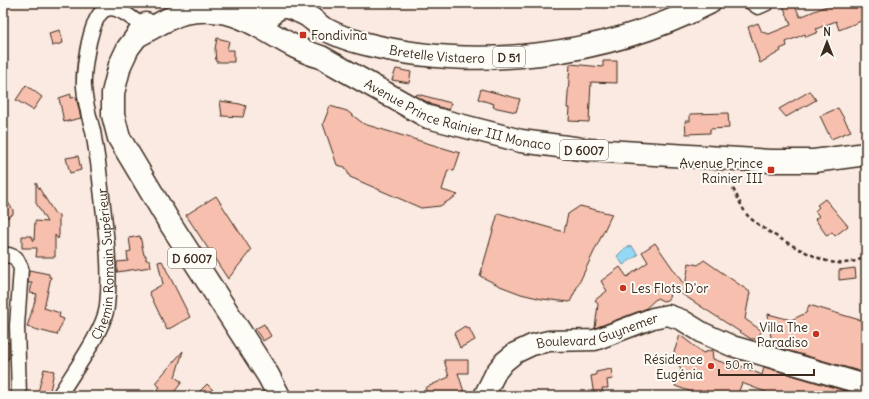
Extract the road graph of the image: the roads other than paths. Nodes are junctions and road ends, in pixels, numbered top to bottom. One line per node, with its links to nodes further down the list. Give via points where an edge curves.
1 (709, 3): 5 (main road, Bretelle Vistaero / D 51, via 641,32 596,45 552,53 506,57 408,52 361,43 324,29)
2 (752, 3): 3 (street, via 758,7)
3 (767, 3)
4 (187, 8): 6 (main road, Avenue Prince Rainier III Monaco / D 6007, via 224,12 246,18); 7 (main road, Avenue Prince Rainier III Monaco / D 6007, via 156,16)
5 (304, 10): 6 (main road, Bretelle Vistaero / D 51, via 283,6 274,11)
6 (255, 12): 8 (main road, Avenue Prince Rainier III Monaco / D 6007, via 311,47 321,57 428,117 520,141 590,150 771,161 814,161)
7 (142, 31): 12 (street, Chemin Romain Supérieur, via 131,14 120,6 108,4 99,10 94,20 84,67 84,86 98,157 109,282 107,308 101,325); 13 (main road, Avenue Prince Rainier III Monaco / D 6007, via 128,48 120,65 113,93 113,115 122,143)
8 (866, 154)
9 (3, 256): 11 (street, via 16,258 21,268 17,326)
10 (866, 385): 14 (main road, Boulevard Guynemer, via 732,346 668,315 653,318 595,340 532,345 504,362)
11 (20, 396)
12 (59, 396)
13 (279, 396)
14 (484, 396)

